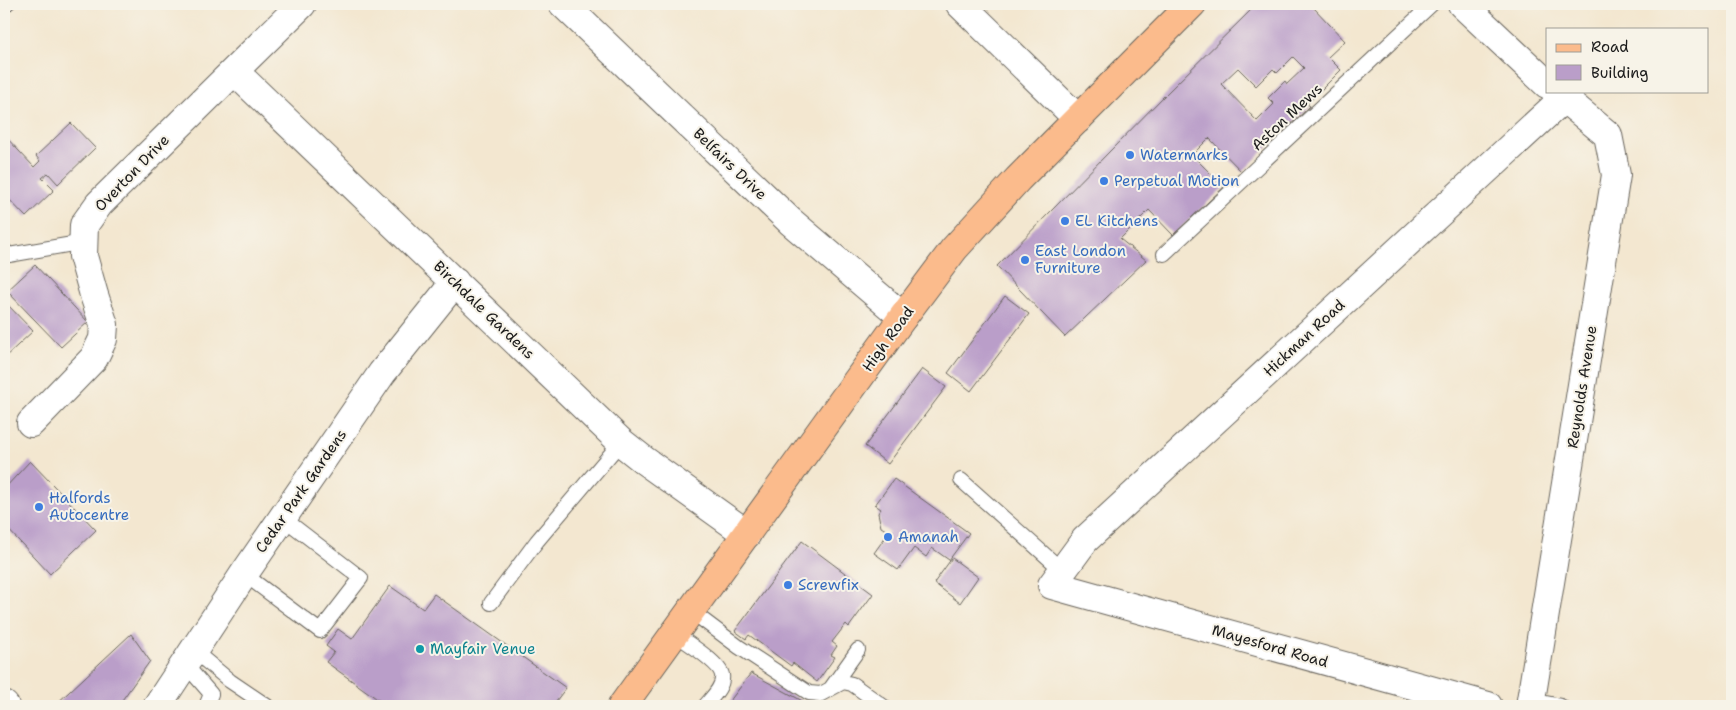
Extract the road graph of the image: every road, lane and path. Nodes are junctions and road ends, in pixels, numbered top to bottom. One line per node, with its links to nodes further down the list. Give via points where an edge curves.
1 (302, 4): 7 (street, Overton Drive)
2 (563, 4): 16 (street, Belfairs Drive, via 790,221)
3 (1192, 4): 11 (main road, High Road)
4 (1432, 4): 14 (lane, Aston Mews)
5 (1462, 4): 8 (street, Reynolds Avenue)
6 (965, 5): 11 (street)
7 (234, 71): 12 (street, Overton Drive, via 99,204 84,225); 15 (street, Birchdale Gardens)
8 (1546, 83)
9 (1554, 92): 23 (street, Hickman Road, via 1085,540)
10 (1556, 92): 30 (street, Reynolds Avenue, via 1608,135 1616,175)
11 (1078, 120): 16 (main road, High Road, via 954,249)
12 (84, 242): 13 (lane, via 9,255); 17 (street, Overton Drive, via 83,256 104,324 103,339 94,358)
13 (4, 250)
14 (1164, 254)
15 (455, 282): 18 (street, Birchdale Gardens); 20 (street, Cedar Park Gardens, via 382,374)
16 (903, 317): 21 (main road, High Road)
17 (32, 423)
18 (622, 442): 21 (street, Birchdale Gardens); 24 (lane, via 537,541)
19 (961, 480): 23 (lane)
20 (282, 518): 22 (street, Cedar Park Gardens); 22 (lane, via 360,578 320,631)
21 (747, 534): 25 (main road, High Road)
22 (244, 574): 28 (street, Cedar Park Gardens)
23 (1057, 578): 37 (street, Mayesford Road)
24 (490, 603)
25 (691, 611): 26 (main road, High Road); 29 (lane, via 809,693 821,694)
26 (675, 634): 34 (main road, High Road); 35 (lane, via 718,666 722,676 720,686)
27 (858, 650): 29 (lane)
28 (190, 657): 31 (street, Cedar Park Gardens); 32 (lane, via 211,694); 33 (lane)
29 (831, 688): 36 (lane, via 843,682 852,684)
30 (1530, 703): 38 (lane)
31 (156, 706)
32 (206, 706)
33 (266, 706)
34 (622, 706)
35 (705, 706)
36 (883, 706)
37 (1488, 706)
38 (1561, 706)

